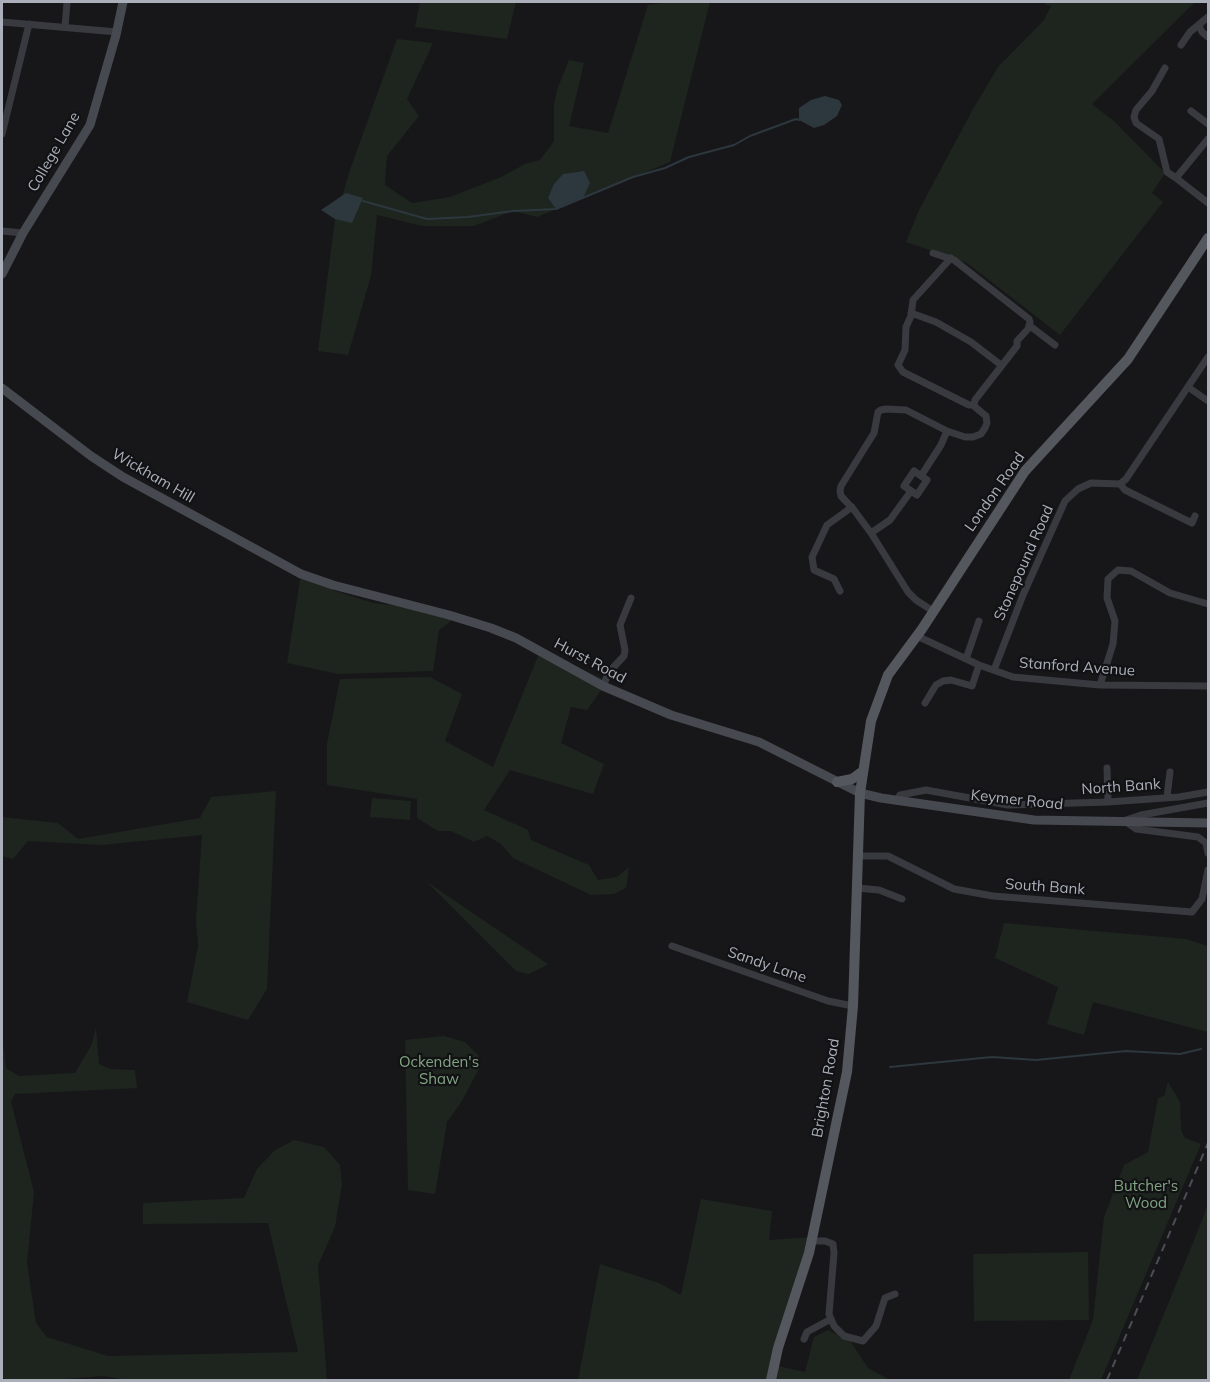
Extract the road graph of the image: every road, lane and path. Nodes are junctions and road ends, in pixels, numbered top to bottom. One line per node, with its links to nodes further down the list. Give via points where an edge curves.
1 (67, 2): 7 (street)
2 (123, 2): 8 (main road, College Lane)
3 (1209, 17): 6 (street)
4 (2, 22): 5 (street)
5 (29, 24): 7 (street); 14 (street)
6 (1199, 26): 9 (street); 10 (street)
7 (65, 27): 8 (street)
8 (117, 32): 19 (main road, College Lane, via 90,125)
9 (1209, 37)
10 (1181, 45)
11 (1165, 68): 16 (street, via 1134,117 1136,123 1159,139 1167,172)
12 (1191, 111): 13 (street)
13 (1209, 124)
14 (2, 134)
15 (1209, 139): 16 (street)
16 (1176, 178): 17 (street)
17 (1209, 203)
18 (2, 231): 19 (street)
19 (23, 233): 24 (main road, College Lane)
20 (1209, 238): 22 (main road, London Road)
21 (933, 253): 23 (street)
22 (1204, 253): 45 (main road, London Road, via 1128,359 1025,471)
23 (951, 258): 25 (street, via 917,293); 26 (street, via 1029,319)
24 (2, 274)
25 (911, 313): 29 (street, via 936,322); 33 (street, via 899,368)
26 (1030, 326): 27 (street); 29 (street)
27 (1055, 345)
28 (1209, 357): 30 (street)
29 (1002, 365): 33 (street)
30 (1188, 387): 32 (street); 36 (street)
31 (2, 388): 41 (main road, Wickham Hill, via 123,477)
32 (1209, 400)
33 (974, 405): 34 (street, via 986,416 981,434 965,437)
34 (947, 431): 35 (street); 38 (street, via 906,410 885,408 878,412 874,433 841,486 841,496)
35 (921, 476): 37 (street, via 927,480 917,495); 37 (street, via 914,471 904,486)
36 (1120, 484): 39 (street, via 1192,523); 50 (street, Stonepound Road, via 1091,483 1065,501)
37 (910, 491): 40 (street, via 890,520)
38 (852, 507): 40 (street); 42 (street, via 827,525 812,557 814,570 834,579)
39 (1195, 516)
40 (871, 533): 45 (street, via 908,592)
41 (301, 574): 52 (main road, Hurst Road, via 491,628)
42 (840, 591)
43 (631, 598): 52 (street, via 620,625 626,650)
44 (1209, 604): 51 (street, via 1170,593 1131,571 1118,570 1108,579 1107,598 1115,621 1113,644)
45 (933, 611): 47 (main road, London Road)
46 (979, 621): 48 (street)
47 (917, 636): 48 (street, Stanford Avenue); 56 (main road, London Road, via 888,675 871,721)
48 (966, 659): 49 (street, Stanford Avenue)
49 (979, 665): 50 (street, Stanford Avenue); 54 (street, via 972,686 943,681 936,685)
50 (994, 670): 51 (street, Stanford Avenue, via 1013,677)
51 (1100, 685): 53 (street, Stanford Avenue)
52 (603, 686): 58 (main road, Hurst Road, via 671,715 759,742)
53 (1209, 686)
54 (925, 704)
55 (1107, 768): 63 (street)
56 (863, 771): 58 (main road, via 852,779); 60 (main road, London Road)
57 (1170, 772): 61 (street)
58 (837, 782): 60 (main road, Hurst Road)
59 (1209, 792): 61 (street, North Bank)
60 (860, 793): 62 (main road, Keymer Road); 68 (main road, Brighton Road)
61 (1167, 797): 63 (street, North Bank)
62 (896, 801): 63 (street, North Bank, via 900,795 926,790 1008,805); 65 (main road, Keymer Road, via 1034,820)
63 (1108, 802)
64 (1209, 803): 65 (street)
65 (1124, 821): 66 (main road, Keymer Road); 67 (street, via 1136,829 1198,837 1206,843)
66 (1209, 823)
67 (1209, 854)
68 (859, 856): 69 (street, South Bank, via 888,856 954,889 993,896 1192,912 1202,899); 70 (main road, Brighton Road)
69 (1209, 870)
70 (857, 888): 71 (street, via 879,890); 73 (main road, Brighton Road)
71 (902, 899)
72 (672, 946): 73 (street, Sandy Lane, via 828,1001)
73 (853, 1006): 74 (main road, Brighton Road, via 847,1072)
74 (811, 1241): 76 (street, via 832,1244); 78 (main road, Brighton Road)
75 (895, 1294): 76 (street, via 885,1298 876,1326 863,1341 844,1336)
76 (831, 1319): 77 (street, via 807,1332)
77 (804, 1339)
78 (771, 1380)

